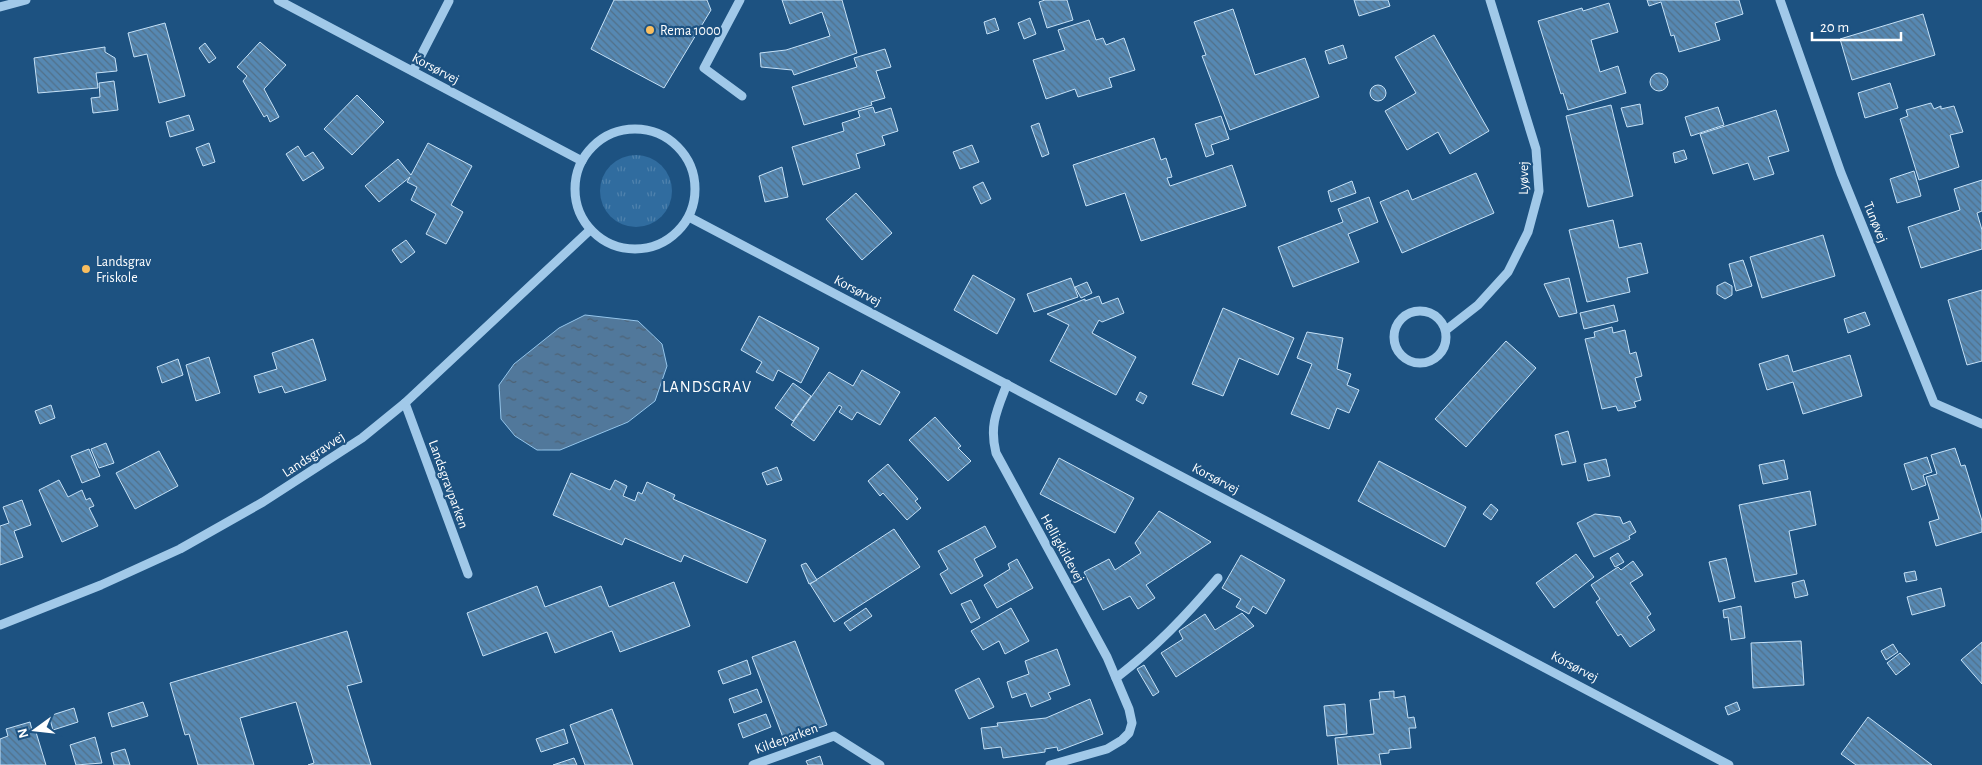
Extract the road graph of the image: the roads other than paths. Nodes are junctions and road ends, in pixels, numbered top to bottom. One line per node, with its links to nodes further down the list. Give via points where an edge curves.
1 (26, 0): 7 (street)
2 (278, 0): 8 (street, Korsørvej)
3 (740, 0): 9 (street, via 704,68)
4 (1490, 0): 13 (street, Lyøvej, via 1536,148 1539,191 1528,232 1508,272 1478,305)
5 (1780, 0): 16 (street, Tunøvej, via 1841,173 1934,403)
6 (449, 1): 8 (street)
7 (0, 7)
8 (413, 71): 10 (street, Korsørvej)
9 (742, 96)
10 (582, 161): 11 (street, via 599,141 622,130 647,130 662,135 675,144 693,170 695,194); 12 (street, via 577,174 576,196)
11 (689, 217): 12 (street, via 670,239 643,249 615,246); 14 (street, Korsørvej)
12 (590, 230): 15 (street, Landsgravvej)
13 (1446, 330): 13 (street, via 1435,315 1418,310 1410,312 1397,324 1394,342 1410,362 1427,362 1440,354 1445,346)
14 (1007, 384): 20 (street, Helligkildevej, via 994,420 992,437 996,453); 24 (street, Korsørvej)
15 (405, 403): 17 (street, Landsgravparken); 19 (street, Landsgravvej, via 362,438 263,502 180,549)
16 (1982, 424)
17 (468, 574)
18 (1218, 578): 20 (street, via 1188,615 1152,650)
19 (0, 625)
20 (1116, 678): 23 (street, Helligkildevej, via 1129,709 1132,723 1129,733 1107,749)
21 (753, 765): 22 (street, Kildeparken, via 834,736)
22 (880, 765)
23 (1050, 765)
24 (1729, 765)

